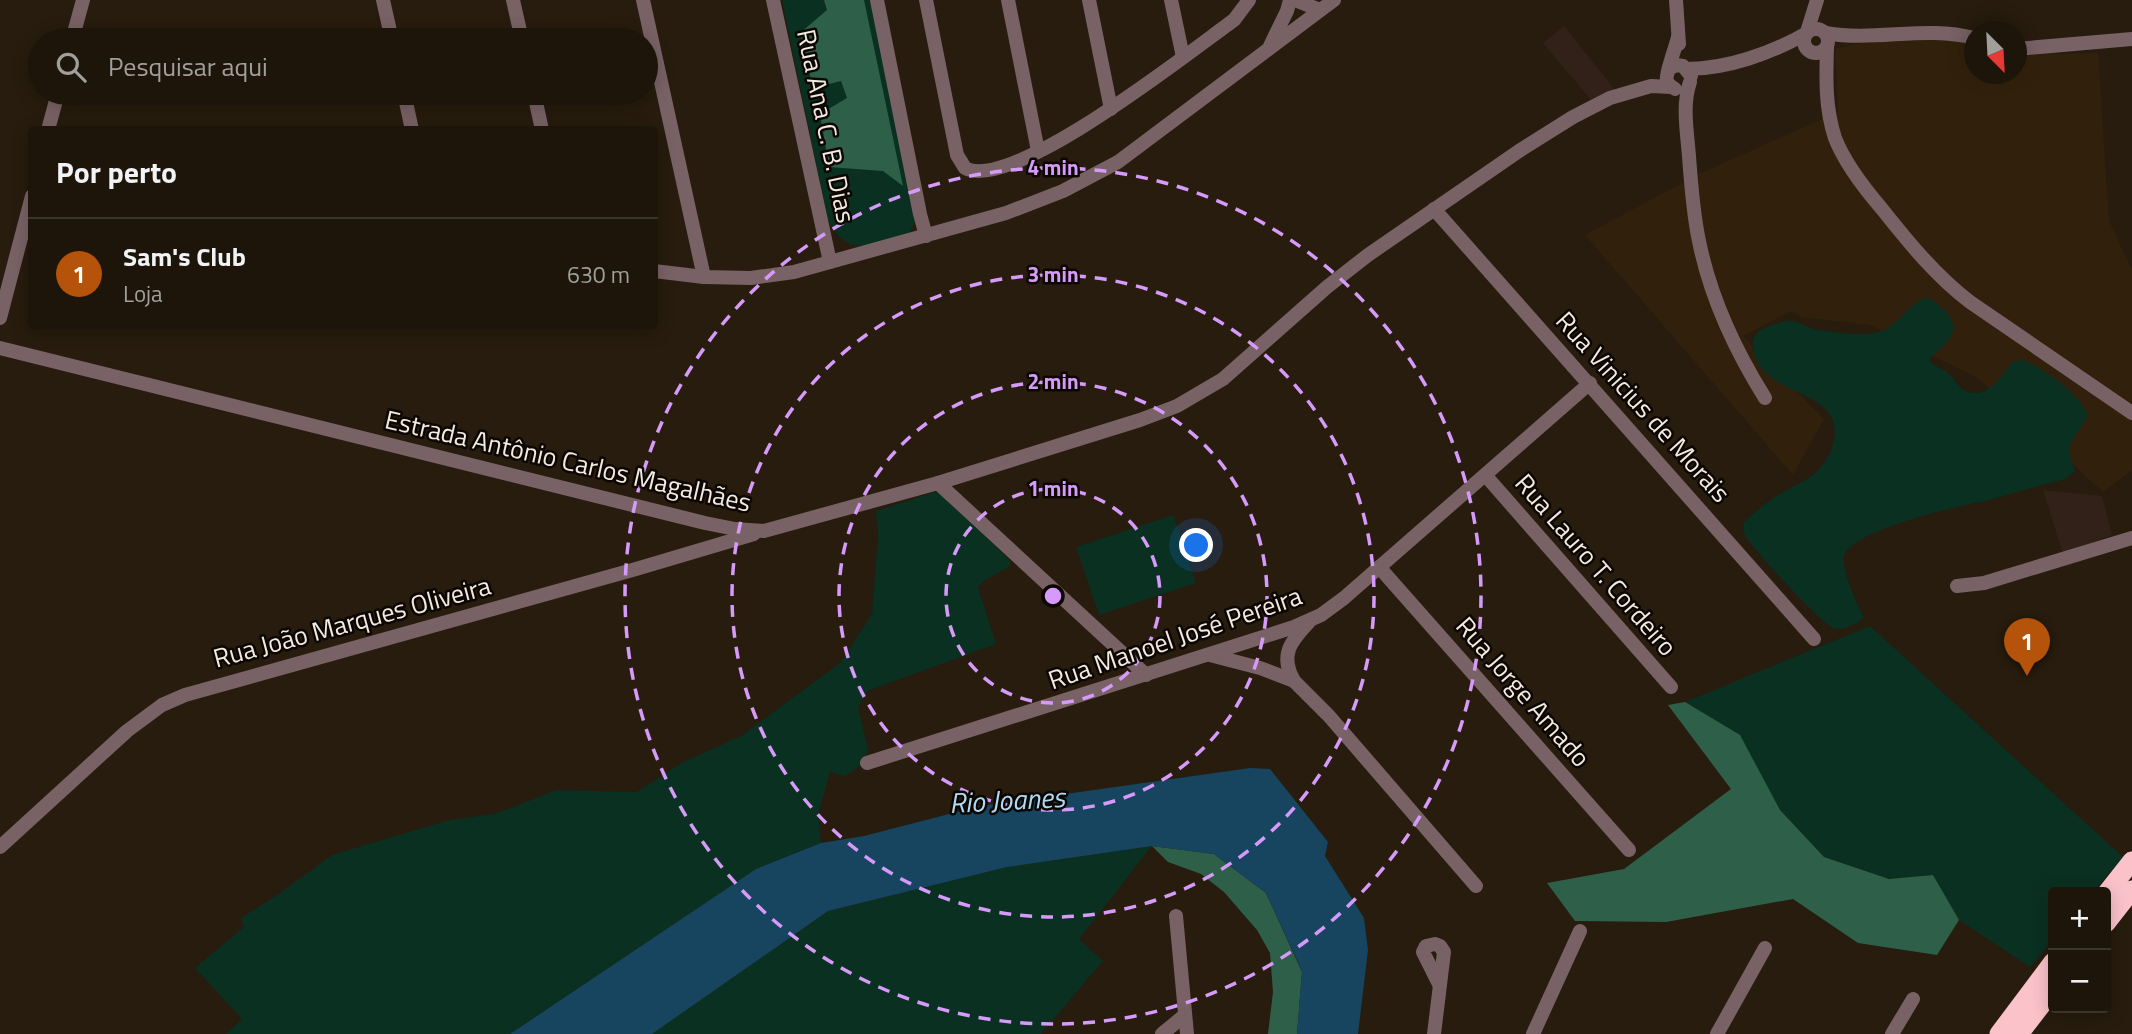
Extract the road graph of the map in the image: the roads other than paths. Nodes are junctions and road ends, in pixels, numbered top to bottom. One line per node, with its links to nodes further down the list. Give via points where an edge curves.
1 (83, 0): 16 (street)
2 (383, 0): 17 (street)
3 (513, 0): 18 (street)
4 (643, 0): 19 (street)
5 (773, 0): 49 (street, Rua Ana C. B. Dias)
6 (877, 0): 48 (street)
7 (926, 0): 45 (street, via 957,155 965,168 990,171)
8 (1008, 0): 45 (street)
9 (1089, 0): 40 (street)
10 (1171, 0): 30 (street)
11 (1248, 0): 30 (street, via 1234,20)
12 (1818, 0): 21 (street); 25 (street)
13 (1676, 1): 23 (street)
14 (1292, 3): 15 (street); 20 (street); 27 (street)
15 (1326, 4): 20 (street)
16 (75, 28)
17 (389, 28)
18 (519, 28)
19 (649, 28)
20 (1297, 28): 27 (street)
21 (1807, 33): 25 (street, via 1818,29); 28 (street, via 1804,40); 29 (street)
22 (1964, 36): 25 (street, via 1939,33)
23 (1678, 37): 32 (street); 33 (street)
24 (2132, 39): 26 (street)
25 (1826, 40): 28 (street, via 1821,52); 35 (street)
26 (2027, 48)
27 (1268, 51): 48 (street, via 1090,178 1035,203)
28 (1809, 51): 29 (street); 35 (street)
29 (1767, 52): 33 (street)
30 (1183, 57): 40 (street)
31 (658, 68): 51 (street)
32 (1669, 70): 33 (street, via 1680,65); 34 (street, via 1666,77); 36 (street, Estrada Antônio Carlos Magalhães)
33 (1689, 75): 34 (street, via 1682,89); 41 (street)
34 (1672, 87): 36 (street, Estrada Antônio Carlos Magalhães); 41 (street)
35 (1827, 88): 56 (street, via 1838,145 1870,195 1947,285)
36 (1637, 89): 46 (street, Estrada Antônio Carlos Magalhães, via 1573,117)
37 (55, 105): 42 (street)
38 (407, 105): 43 (street)
39 (537, 105): 44 (street)
40 (1111, 109): 45 (street)
41 (1685, 117): 55 (street, via 1694,212 1706,271 1734,341)
42 (49, 126)
43 (411, 126)
44 (541, 126)
45 (1038, 151)
46 (1434, 209): 54 (street, Rua Vinicius de Morais); 58 (street, Estrada Antônio Carlos Magalhães, via 1347,271 1223,379 1194,398 1140,420)
47 (28, 210): 52 (street)
48 (926, 236): 49 (street)
49 (830, 262): 51 (street, via 773,276)
50 (658, 271): 51 (street)
51 (704, 277)
52 (0, 318)
53 (3, 353): 59 (street, Estrada Antônio Carlos Magalhães)
54 (1590, 383): 57 (street, Rua Manoel José Pereira); 66 (street, Rua Vinicius de Morais)
55 (1765, 398)
56 (2132, 413)
57 (1486, 475): 63 (street, Rua Manoel José Pereira); 70 (street, Rua Lauro T. Cordeiro)
58 (934, 484): 60 (street, Estrada Antônio Carlos Magalhães); 68 (street)
59 (705, 523): 60 (street, Estrada Antônio Carlos Magalhães); 62 (street, via 709,537)
60 (764, 531): 62 (street, Rua João Marques Oliveira)
61 (2132, 538): 64 (street, via 1984,583)
62 (704, 549): 72 (street, Rua João Marques Oliveira, via 174,699 127,731)
63 (1379, 567): 65 (street, Rua Manoel José Pereira); 73 (street, Rua Jorge Amado)
64 (1957, 586)
65 (1310, 621): 67 (street, Rua Manoel José Pereira); 69 (street, via 1288,652 1287,665)
66 (1814, 639)
67 (1209, 655): 68 (street, Rua Manoel José Pereira); 69 (street)
68 (1146, 675): 71 (street, Rua Manoel José Pereira)
69 (1294, 681): 75 (street)
70 (1671, 687)
71 (867, 763)
72 (0, 847)
73 (1629, 850)
74 (2132, 861): 76 (highway)
75 (1476, 886)
76 (2111, 888)
77 (2132, 890): 79 (highway)
78 (1176, 916): 86 (street)
79 (2111, 917)
80 (1580, 931): 90 (street)
81 (1765, 947): 91 (street)
82 (2048, 969): 93 (highway)
83 (1440, 986): 89 (street)
84 (2048, 996): 94 (highway)
85 (1913, 999): 92 (street)
86 (1185, 1015): 87 (street); 88 (street)
87 (1162, 1034)
88 (1187, 1034)
89 (1434, 1034)
90 (1533, 1034)
91 (1717, 1034)
92 (1892, 1034)
93 (1999, 1034)
94 (2019, 1034)

